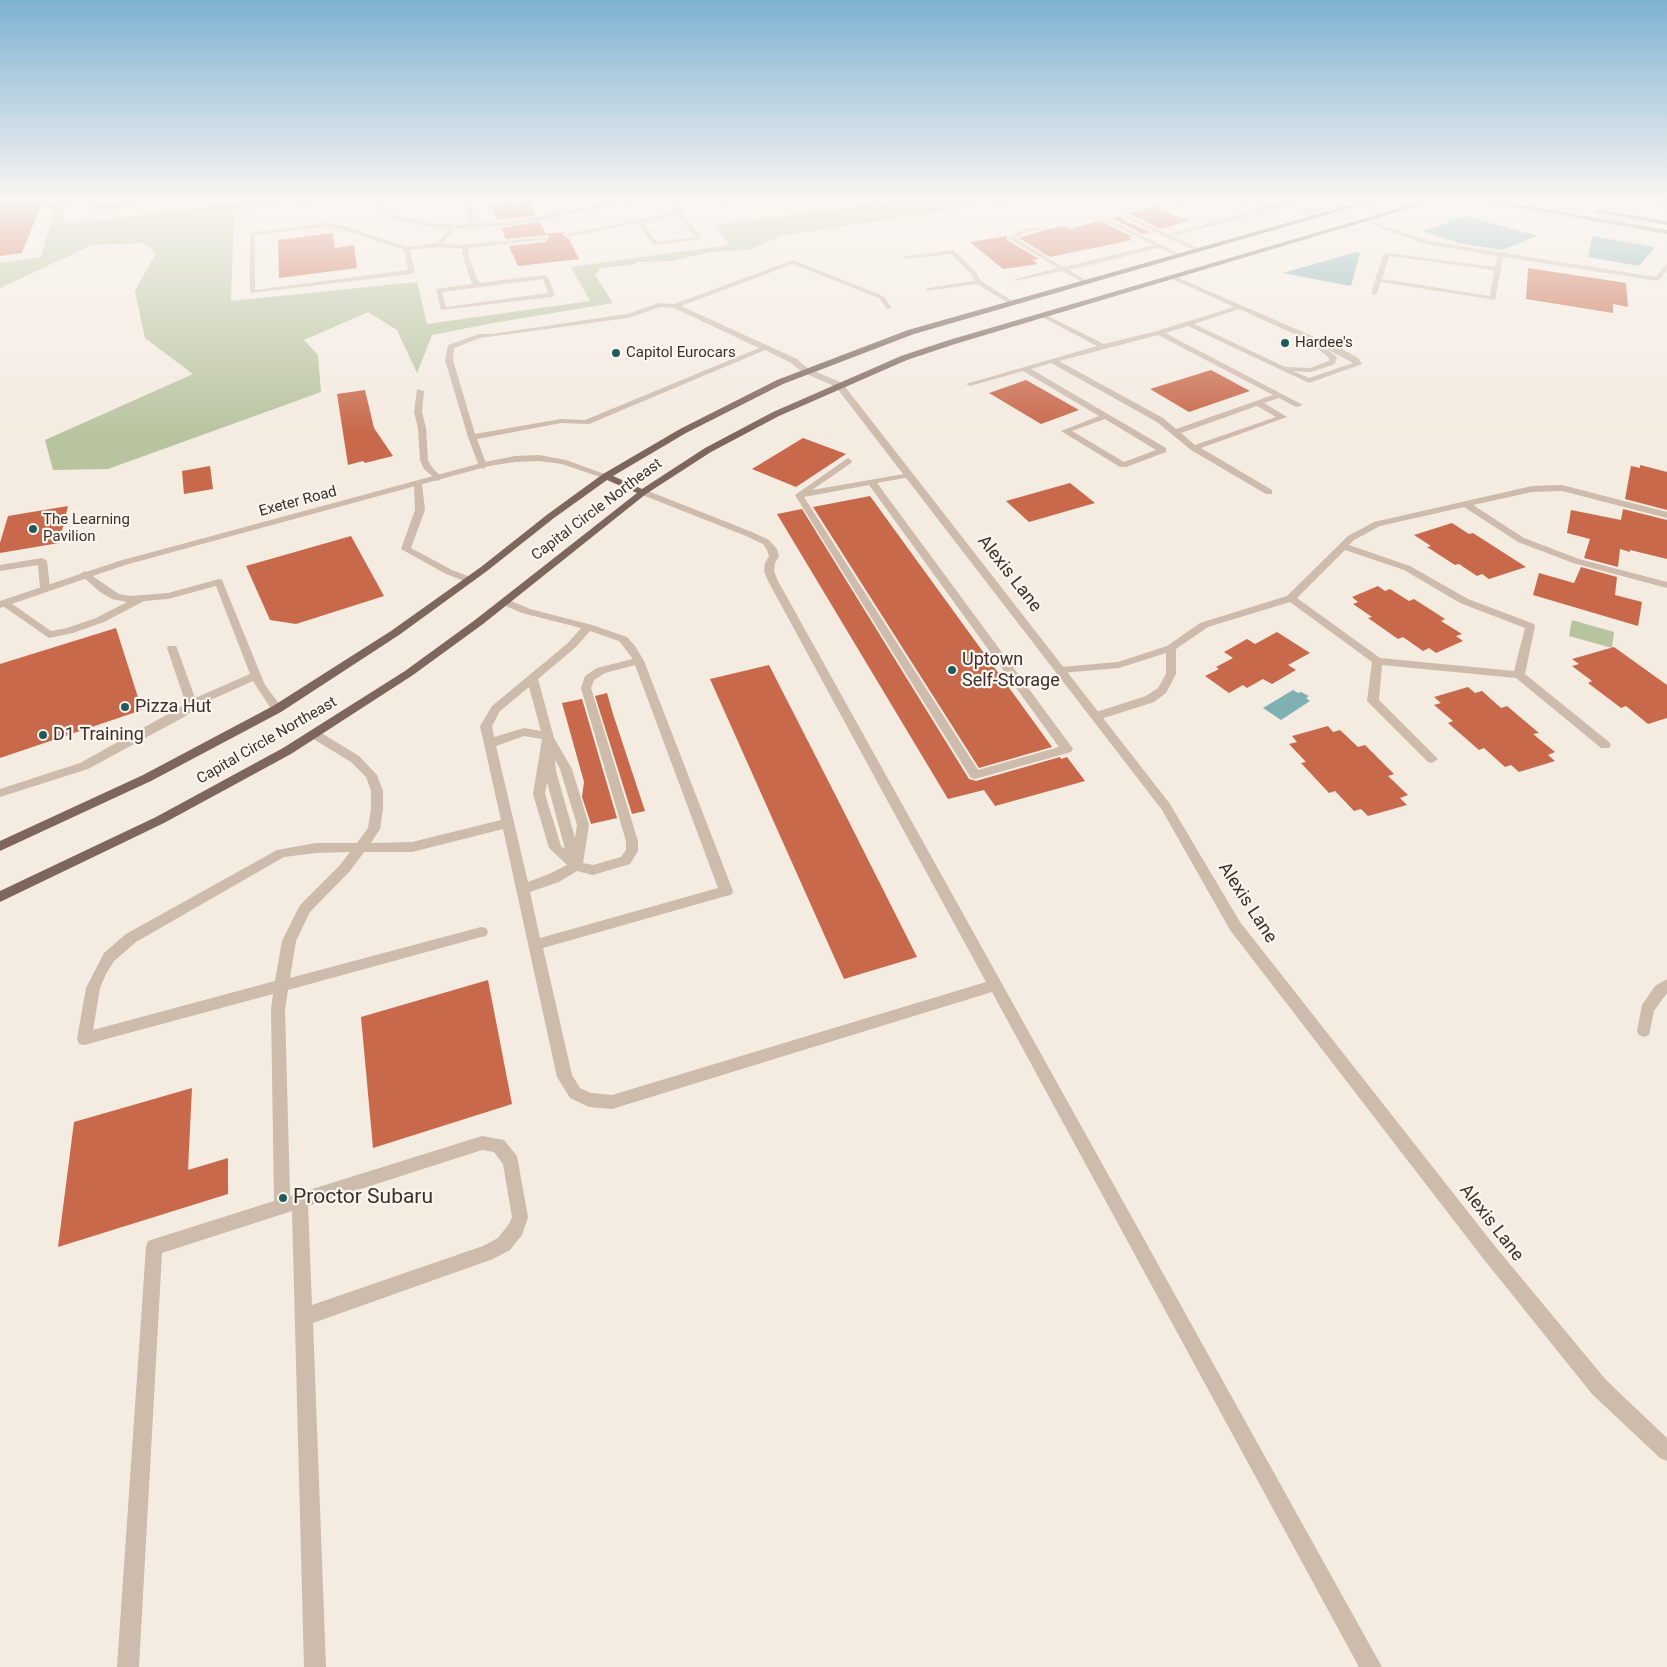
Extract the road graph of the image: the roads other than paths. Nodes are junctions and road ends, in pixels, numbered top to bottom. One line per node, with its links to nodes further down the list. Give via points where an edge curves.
1 (252, 278): 2 (street, via 252,292)
2 (366, 278)
3 (473, 278): 19 (street)
4 (531, 278): 19 (street)
5 (546, 278): 19 (street, via 552,294 443,308 438,290)
6 (751, 278): 23 (street)
7 (833, 278): 25 (street, via 882,297)
8 (976, 278): 17 (street)
9 (1026, 278): 15 (street)
10 (1078, 278): 18 (street)
11 (1100, 278): 18 (main road, Capital Circle Northeast)
12 (1169, 278): 27 (main road, Capital Circle Northeast)
13 (1174, 278): 24 (street)
14 (1497, 278): 16 (street, via 1493,299)
15 (1017, 280)
16 (1378, 280): 21 (street)
17 (978, 282): 20 (street); 22 (street)
18 (1085, 282): 22 (main road, Capital Circle Northeast)
19 (476, 285)
20 (928, 290)
21 (1374, 293)
22 (1012, 302): 26 (main road); 36 (main road, Capital Circle Northeast, via 912,332)
23 (675, 306): 32 (street, Alexis Lane); 45 (street, via 659,305 628,316 478,336 452,347 449,360)
24 (1240, 307): 28 (street); 29 (street)
25 (889, 308)
26 (1027, 308)
27 (1038, 313): 31 (street); 38 (main road, Capital Circle Northeast, via 904,358)
28 (1258, 315): 34 (street, via 1333,357 1332,362 1310,370); 34 (street, via 1341,352 1358,364 1309,381)
29 (1189, 324): 30 (street); 34 (street)
30 (1159, 334): 31 (street); 40 (street)
31 (1104, 346): 33 (street)
32 (764, 348): 36 (street, Alexis Lane, via 794,361); 45 (street, via 586,422 561,421)
33 (1053, 360): 35 (street); 44 (street)
34 (1276, 366)
35 (1025, 368): 37 (street); 43 (street)
36 (807, 371): 38 (street, Alexis Lane); 50 (main road, Capital Circle Northeast, via 683,431)
37 (970, 384)
38 (839, 385): 49 (street, Alexis Lane); 54 (main road, Capital Circle Northeast, via 708,450)
39 (420, 392): 51 (street, via 418,412 424,460)
40 (1280, 395): 41 (street); 42 (street)
41 (1257, 403): 44 (street); 46 (street, via 1283,417)
42 (1299, 405)
43 (1106, 416): 43 (street, via 1138,436 1163,450 1123,465 1065,431)
44 (1175, 432): 46 (street)
45 (472, 437): 48 (street)
46 (1194, 448): 55 (street)
47 (848, 461): 56 (street)
48 (483, 466): 50 (street, Exeter Road, via 539,458); 51 (street, Exeter Road)
49 (907, 475): 52 (street); 74 (street, Alexis Lane)
50 (606, 476): 54 (main road); 62 (main road, Capital Circle Northeast)
51 (438, 478): 53 (street, Exeter Road)
52 (871, 482): 56 (street); 56 (street, via 1067,750 975,775)
53 (418, 484): 61 (street, Exeter Road); 62 (street, via 420,510 406,549)
54 (643, 492): 67 (main road, Capital Circle Northeast); 95 (street, via 749,534 766,542 772,549 774,556 770,571 773,581)
55 (1269, 492)
56 (799, 495)
57 (1466, 504): 58 (street, via 1532,489 1562,488); 59 (street, via 1377,524); 63 (street, via 1521,540 1576,561)
58 (1667, 515)
59 (1343, 546): 66 (street); 75 (street, via 1408,568 1464,601 1530,626)
60 (0, 568): 64 (street, via 42,561)
61 (85, 574): 64 (street, Exeter Road); 65 (street, via 116,597)
62 (470, 580): 79 (main road, Capital Circle Northeast)
63 (1667, 585)
64 (45, 588): 68 (street, Exeter Road)
65 (140, 598): 68 (street, via 100,620 49,635); 76 (street, via 168,596 219,582)
66 (1291, 598): 71 (street, via 1204,624); 73 (street)
67 (504, 602): 69 (street); 81 (main road, Capital Circle Northeast, via 409,672)
68 (2, 604)
69 (588, 627): 72 (street, via 623,639); 77 (street, via 572,645)
70 (172, 648): 78 (street)
71 (1171, 648): 74 (street, via 1119,665); 80 (street, via 1171,674 1162,690 1150,699)
72 (639, 661): 90 (street, via 601,670 589,678 586,688 632,841 632,852 625,861 593,870); 94 (street, via 726,891)
73 (1377, 661): 75 (street); 85 (street, via 1373,700)
74 (1061, 670): 80 (street, Alexis Lane)
75 (1519, 675): 84 (street)
76 (256, 676): 78 (street); 79 (street)
77 (532, 677): 82 (street); 83 (street, via 496,709 486,726)
78 (192, 706): 86 (street, via 84,766)
79 (277, 709): 88 (main road, Capital Circle Northeast, via 148,778)
80 (1097, 716): 102 (street, Alexis Lane, via 1166,807 1235,926 1488,1251 1599,1387)
81 (314, 734): 89 (street, via 355,759 371,775 377,809 374,829); 92 (main road, Capital Circle Northeast, via 160,820)
82 (548, 736): 83 (street, via 524,732); 90 (street, via 566,769 583,824); 90 (street, via 539,794 555,848)
83 (490, 744): 87 (street)
84 (1605, 745)
85 (1432, 759)
86 (0, 793)
87 (508, 823): 89 (street, via 412,847); 91 (street)
88 (0, 846)
89 (360, 847): 97 (street, via 295,926 288,941); 97 (street, via 281,853 131,938 109,957 100,972 93,988 84,1040)
90 (576, 866): 91 (street)
91 (522, 889): 94 (street)
92 (0, 897)
93 (481, 932): 97 (street)
94 (534, 945): 95 (street, via 565,1077 575,1093 589,1100 612,1102)
95 (996, 985): 105 (street)
96 (1667, 985): 98 (street, via 1647,1009)
97 (282, 986): 100 (street, via 278,1009)
98 (1644, 1030)
99 (300, 1200): 100 (street); 101 (street); 101 (street, via 482,1143 498,1146 511,1161 520,1217 516,1229 504,1244 486,1253)
100 (282, 1206): 103 (street, via 154,1247)
101 (304, 1317): 104 (street)
102 (1667, 1451)
103 (128, 1667)
104 (315, 1667)
105 (1371, 1667)

